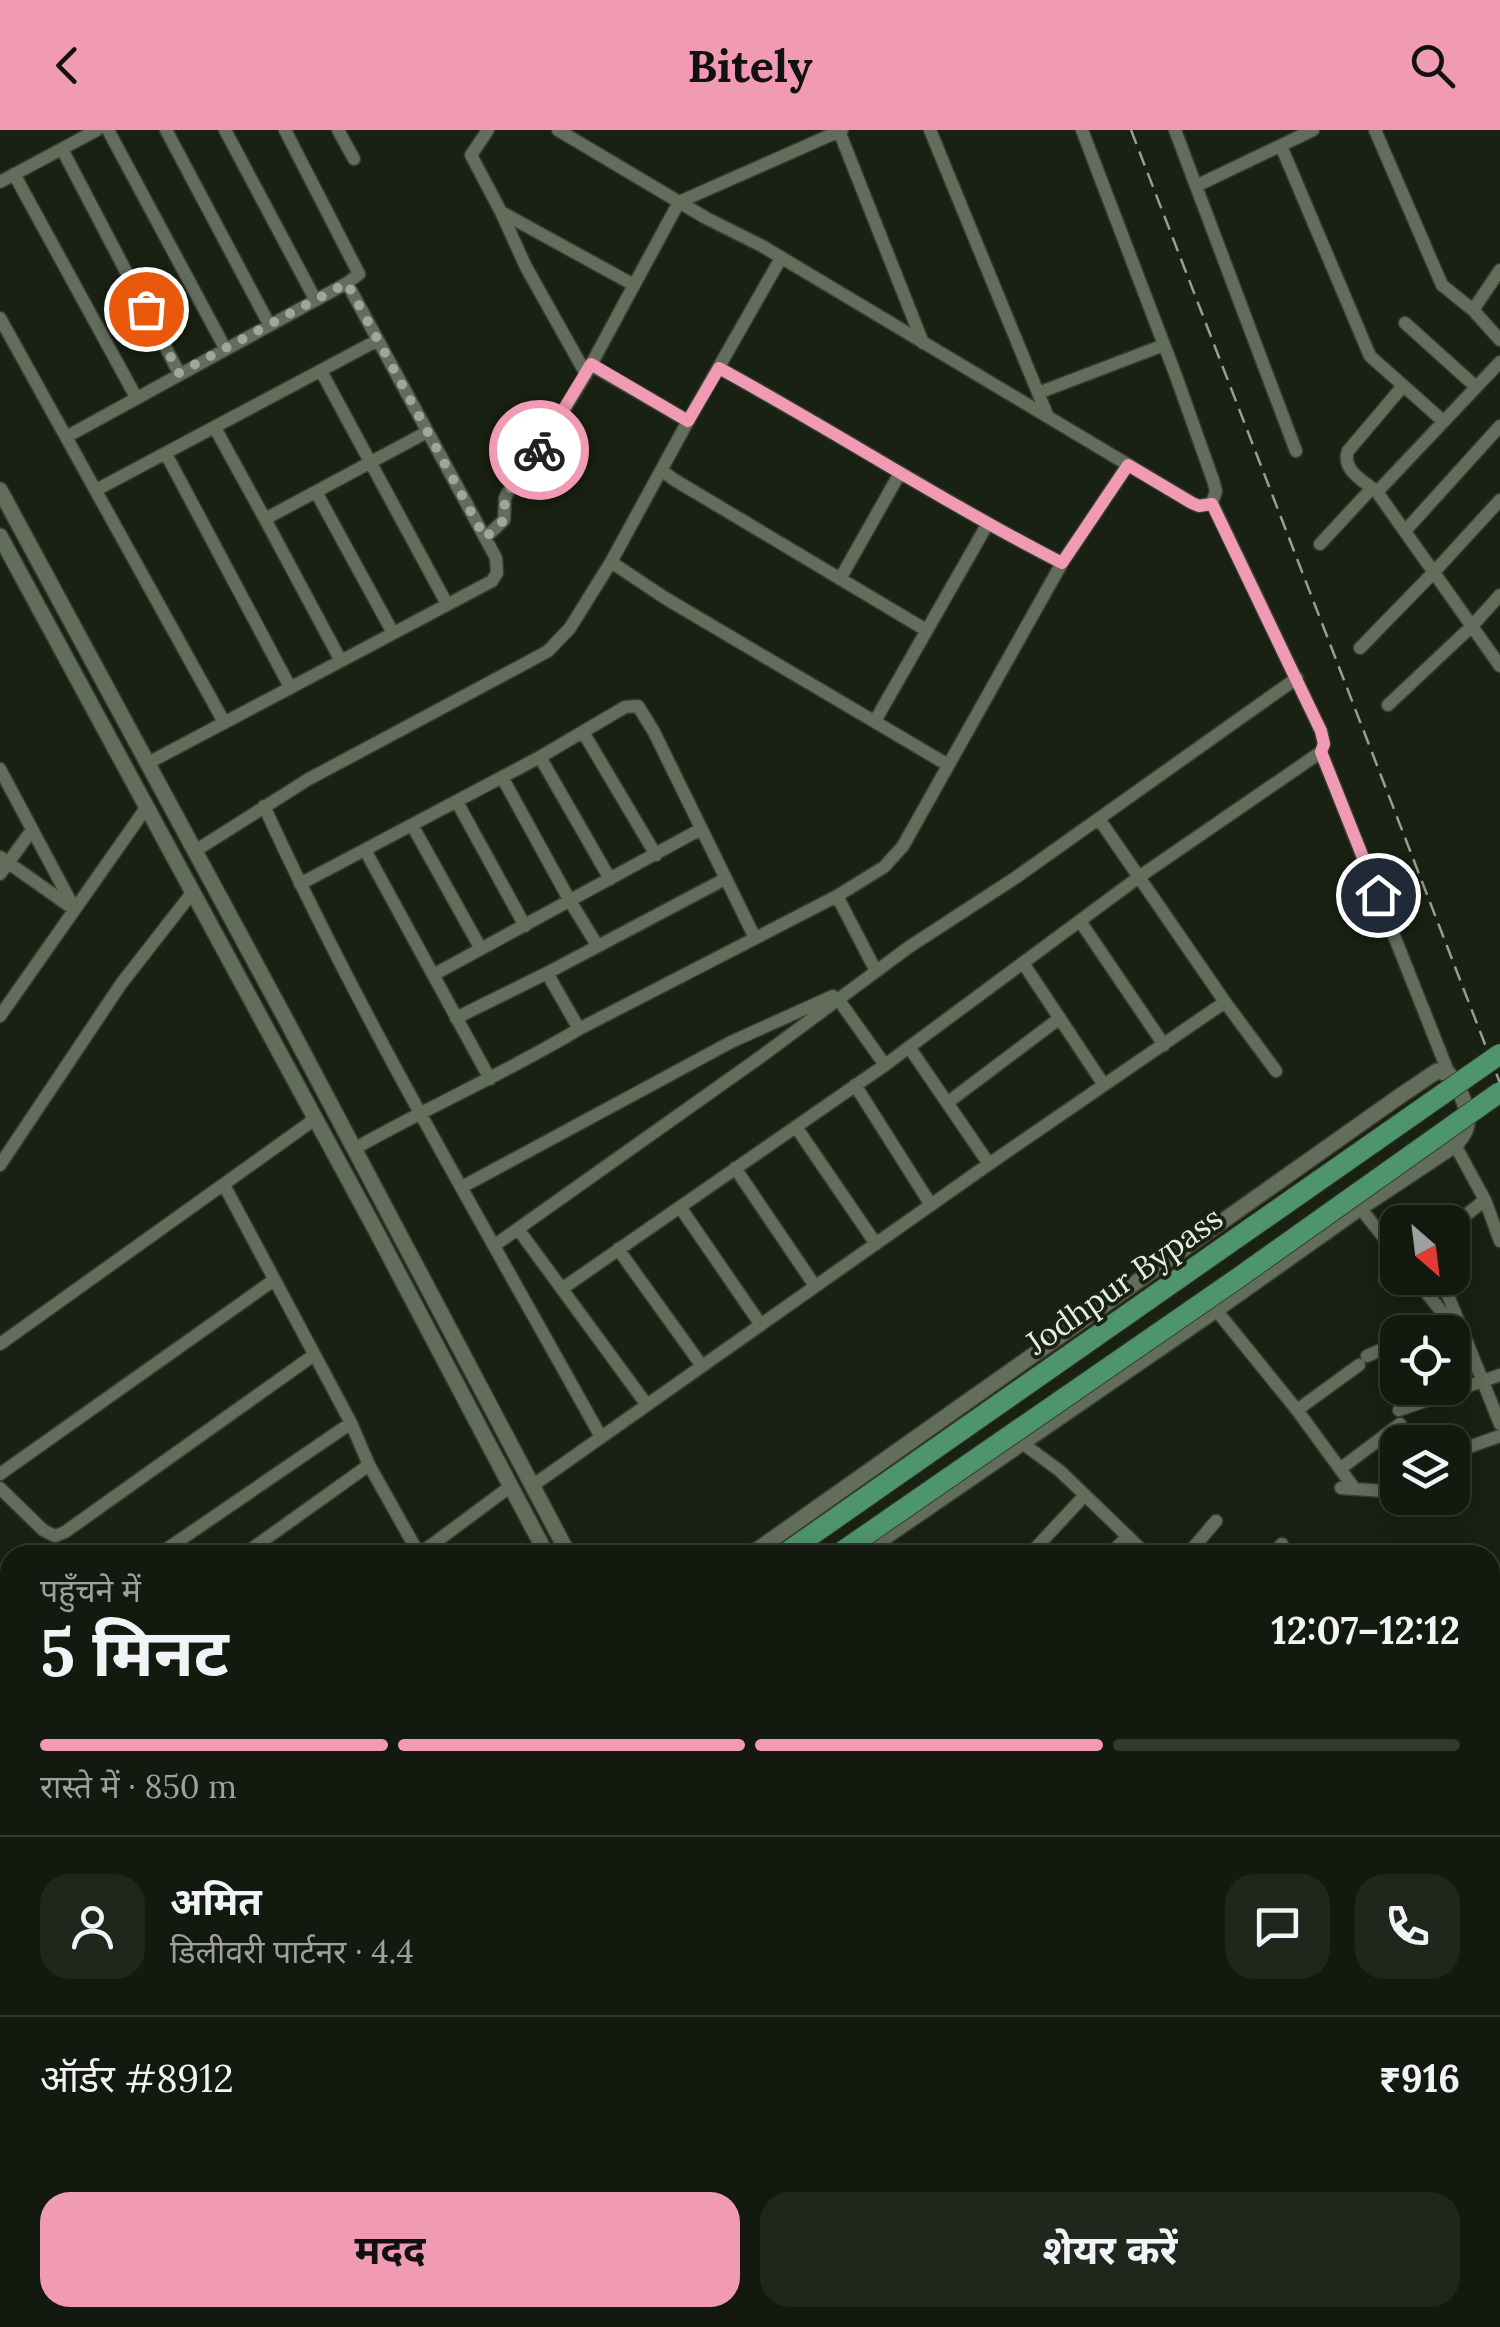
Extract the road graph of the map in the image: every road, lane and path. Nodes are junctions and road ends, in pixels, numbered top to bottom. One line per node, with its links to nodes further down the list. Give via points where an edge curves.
1 (97, 130): 16 (street)
2 (108, 130): 36 (street)
3 (166, 130): 31 (street)
4 (224, 130): 27 (street)
5 (286, 130): 25 (street, via 358,270)
6 (338, 130): 17 (street)
7 (488, 130): 22 (street, via 472,155)
8 (558, 130): 21 (street)
9 (841, 130): 21 (street); 34 (street)
10 (930, 130): 44 (street)
11 (1082, 130): 35 (street)
12 (1175, 130): 20 (street)
13 (1313, 130): 15 (street)
14 (1375, 130): 28 (street, via 1442,285)
15 (1280, 146): 20 (street); 42 (street, via 1370,356)
16 (62, 149): 18 (street); 41 (street)
17 (354, 159)
18 (14, 174): 19 (street); 45 (street)
19 (0, 182)
20 (1196, 186): 53 (street)
21 (679, 202): 23 (street); 26 (street)
22 (502, 212): 26 (street); 39 (street, via 526,267)
23 (781, 258): 34 (street); 38 (street)
24 (1500, 270): 28 (street)
25 (347, 283): 27 (street); 32 (street)
26 (634, 284): 39 (street)
27 (315, 300): 31 (street)
28 (1473, 310): 33 (street)
29 (0, 318): 52 (street)
30 (1405, 323): 43 (street)
31 (269, 324): 36 (street)
32 (378, 340): 40 (street); 51 (street)
33 (1500, 340)
34 (923, 343): 46 (street)
35 (1164, 345): 44 (street); 64 (street, via 1213,480)
36 (225, 348): 41 (street)
37 (1500, 362): 43 (street)
38 (719, 368): 47 (street); 58 (street)
39 (588, 369): 47 (street); 69 (street, via 508,492 504,520)
40 (321, 371): 50 (street); 55 (street)
41 (179, 373): 45 (street)
42 (1402, 386): 48 (street); 61 (street, via 1345,458)
43 (1476, 386): 48 (street)
44 (1038, 394): 46 (street)
45 (136, 397): 52 (street)
46 (1048, 417): 56 (street)
47 (688, 421): 57 (street)
48 (1444, 421): 61 (street)
49 (1500, 426): 67 (street)
50 (215, 428): 54 (street); 65 (street)
51 (427, 432): 55 (street); 69 (street)
52 (66, 436): 60 (street)
53 (1296, 452)
54 (166, 454): 60 (street); 84 (street)
55 (371, 462): 62 (street); 76 (street)
56 (1128, 465): 64 (street, via 1192,503); 72 (street)
57 (662, 471): 71 (street); 74 (street)
58 (900, 473): 66 (street); 74 (street)
59 (0, 490): 91 (street)
60 (96, 490): 87 (street)
61 (1375, 490): 67 (street); 70 (street)
62 (316, 492): 65 (street); 79 (street)
63 (1500, 500): 73 (street)
64 (1212, 504): 83 (street)
65 (265, 519): 81 (street)
66 (987, 525): 72 (street); 78 (street)
67 (1405, 532): 73 (street)
68 (0, 536): 97 (street)
69 (485, 538): 76 (street, via 497,573)
70 (1320, 544)
71 (611, 562): 86 (street); 96 (street, via 548,651)
72 (1062, 563): 92 (street)
73 (1434, 572): 77 (street); 80 (street)
74 (840, 579): 78 (street)
75 (1500, 595): 77 (street)
76 (448, 604): 79 (street)
77 (1472, 626): 82 (street); 85 (street)
78 (926, 630): 86 (street)
79 (393, 633): 81 (street)
80 (1360, 648)
81 (341, 660): 84 (street)
82 (1500, 666)
83 (1297, 678): 89 (street, via 1321,731); 98 (street)
84 (290, 687): 87 (street)
85 (1388, 705)
86 (875, 721): 92 (street)
87 (224, 722): 91 (street)
88 (583, 732): 90 (street); 100 (street, via 624,707 638,706); 104 (street)
89 (1321, 752): 106 (street); 135 (street)
90 (540, 757): 94 (street); 107 (street)
91 (148, 763): 103 (street)
92 (948, 765): 111 (street, via 903,846)
93 (0, 769): 101 (street)
94 (502, 776): 95 (street); 112 (street)
95 (457, 802): 99 (street); 115 (street)
96 (264, 806): 103 (street); 109 (street)
97 (146, 808): 110 (street); 113 (street)
98 (1098, 820): 106 (street); 120 (street)
99 (412, 825): 102 (street); 118 (street)
100 (701, 829): 104 (street); 108 (street)
101 (32, 830): 105 (street); 113 (street)
102 (366, 850): 109 (street); 122 (street)
103 (195, 851): 147 (street)
104 (656, 855): 107 (street)
105 (3, 864): 113 (street)
106 (1139, 877): 114 (street); 125 (street)
107 (610, 878): 112 (street)
108 (725, 878): 116 (street); 117 (street)
109 (300, 884): 142 (street)
110 (192, 893): 143 (street); 149 (street, via 121,984)
111 (837, 896): 116 (street); 120 (street)
112 (570, 901): 115 (street); 117 (street)
113 (74, 908): 126 (street)
114 (1080, 921): 119 (street); 130 (street)
115 (525, 926): 118 (street)
116 (755, 938): 129 (street)
117 (597, 945): 121 (street)
118 (481, 949): 122 (street)
119 (1023, 964): 128 (street); 131 (street)
120 (876, 971): 123 (street)
121 (547, 973): 127 (street); 129 (street)
122 (433, 974): 127 (street)
123 (858, 984): 124 (street); 152 (street, via 731,1042)
124 (838, 999): 133 (street); 158 (street)
125 (1225, 1002): 130 (street); 134 (street)
126 (0, 1016)
127 (456, 1018): 136 (street)
128 (1060, 1018): 137 (street); 141 (street)
129 (579, 1029): 136 (street)
130 (1164, 1045): 137 (street)
131 (909, 1047): 133 (street); 141 (street)
132 (1500, 1054): 203 (highway, Jodhpur Bypass, bridge)
133 (884, 1065): 138 (street)
134 (1276, 1071)
135 (1449, 1074): 144 (street); 202 (street, via 1437,1072 1400,1096)
136 (490, 1079): 142 (street)
137 (1104, 1085): 148 (street)
138 (854, 1086): 145 (street); 154 (street)
139 (1500, 1092): 204 (highway, bridge)
140 (1500, 1100): 144 (street)
141 (947, 1103): 148 (street)
142 (420, 1112): 147 (street); 152 (street)
143 (315, 1118): 151 (street); 189 (street)
144 (1468, 1124): 146 (street)
145 (796, 1126): 150 (street); 161 (street)
146 (1455, 1145): 153 (street); 156 (street)
147 (354, 1149): 190 (street)
148 (989, 1164): 154 (street)
149 (0, 1165)
150 (736, 1168): 155 (street); 165 (street)
151 (224, 1185): 164 (street); 171 (street)
152 (462, 1188): 162 (street)
153 (1485, 1200): 157 (street); 160 (street)
154 (931, 1205): 161 (street)
155 (680, 1207): 163 (street); 170 (street)
156 (1360, 1208): 159 (street); 168 (street)
157 (1470, 1212)
158 (518, 1229): 162 (street); 166 (street)
159 (1380, 1232)
160 (1500, 1240)
161 (876, 1244): 165 (street)
162 (495, 1245): 183 (street)
163 (618, 1250): 166 (street); 175 (street)
164 (274, 1280): 173 (street); 188 (street)
165 (816, 1286): 170 (street)
166 (563, 1288): 178 (street)
167 (1431, 1295): 169 (street)
168 (1216, 1310): 179 (street); 184 (street)
169 (1449, 1315)
170 (760, 1325): 175 (street)
171 (0, 1344)
172 (1380, 1352): 179 (street)
173 (314, 1355): 180 (street); 191 (street, via 56,1536)
174 (1470, 1356): 177 (street)
175 (702, 1366): 178 (street)
176 (1500, 1375): 177 (street)
177 (1482, 1381): 181 (street); 187 (street, via 1400,1417)
178 (647, 1405): 183 (street)
179 (1297, 1410): 187 (street)
180 (351, 1423): 186 (street); 196 (street)
181 (1500, 1424)
182 (1500, 1436): 185 (street)
183 (601, 1438): 190 (street)
184 (1022, 1442): 193 (street); 205 (street)
185 (1470, 1447)
186 (369, 1465): 197 (street); 198 (street)
187 (1340, 1469): 192 (street, via 1348,1488)
188 (0, 1474)
189 (511, 1486): 199 (street); 200 (street)
190 (532, 1486): 201 (street)
191 (0, 1488)
192 (1380, 1491)
193 (1085, 1495): 195 (street); 206 (street)
194 (1216, 1521): 209 (street)
195 (1128, 1536): 207 (street); 208 (street)
196 (173, 1545)
197 (257, 1545)
198 (413, 1545)
199 (430, 1545)
200 (542, 1545)
201 (564, 1545)
202 (764, 1545)
203 (797, 1545)
204 (851, 1545)
205 (873, 1545)
206 (1038, 1545)
207 (1119, 1545)
208 (1137, 1545)
209 (1196, 1545)

